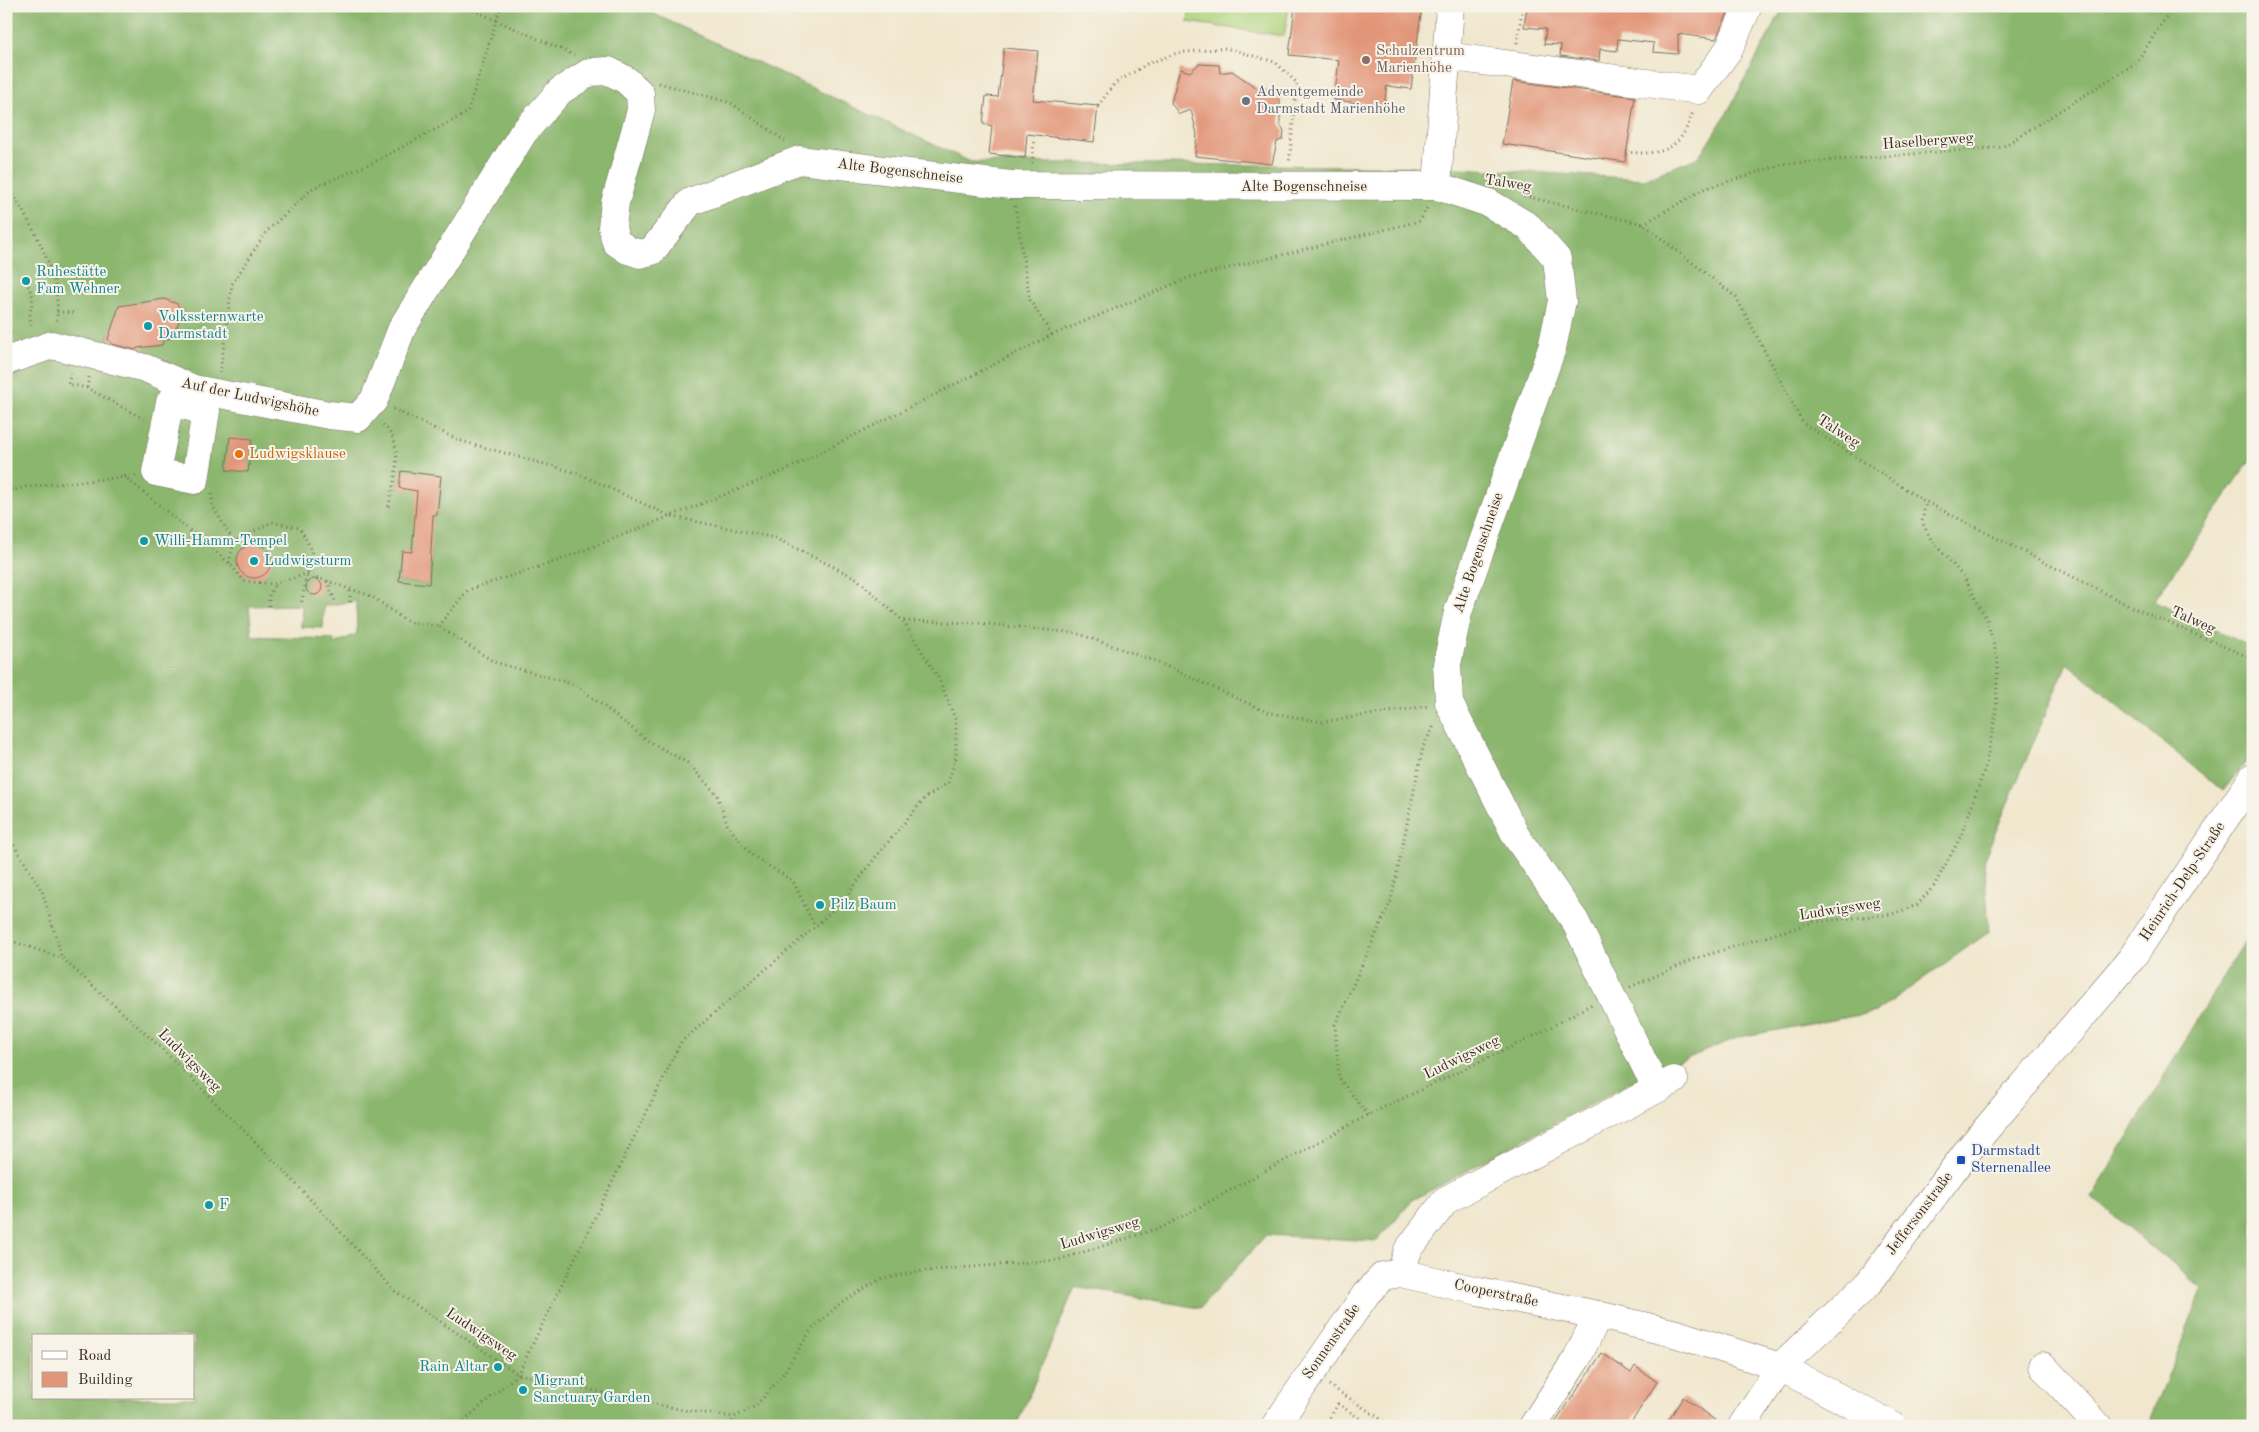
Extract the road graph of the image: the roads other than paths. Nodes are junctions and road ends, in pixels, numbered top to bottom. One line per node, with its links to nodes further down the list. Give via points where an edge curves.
1 (1450, 6): 3 (street)
2 (1748, 6): 3 (street, via 1729,49 1699,90)
3 (1445, 56): 4 (street)
4 (1437, 186): 6 (street, Alte Bogenschneise, via 1011,186 799,160 690,202 652,250 640,254 616,242 612,227 615,203 641,110 640,94 618,76 590,72 560,91 523,133 402,328); 9 (street, Alte Bogenschneise, via 1489,203 1529,226 1557,259 1562,301 1552,348 1458,612 1448,664 1449,703 1516,836 1575,920 1610,995 1665,1084 1446,1200 1408,1250)
5 (6, 361): 6 (street, Auf der Ludwigshöhe, via 41,338 145,368 212,402 358,418)
6 (370, 405)
7 (2253, 777): 8 (street, Heinrich-Delp-Straße, via 2140,947)
8 (2110, 984): 12 (street, Jeffersonstraße, via 1965,1154 1868,1284)
9 (1401, 1273): 10 (street, Cooperstraße); 13 (street, Sonnenstraße, via 1383,1276 1366,1294)
10 (1598, 1315): 12 (street, Cooperstraße, via 1677,1334); 14 (street, via 1577,1358)
11 (2042, 1366): 17 (street)
12 (1780, 1367): 15 (street, Jeffersonstraße); 16 (street, Cooperstraße)
13 (1274, 1426)
14 (1533, 1426)
15 (1742, 1426)
16 (1893, 1426)
17 (2098, 1426)

